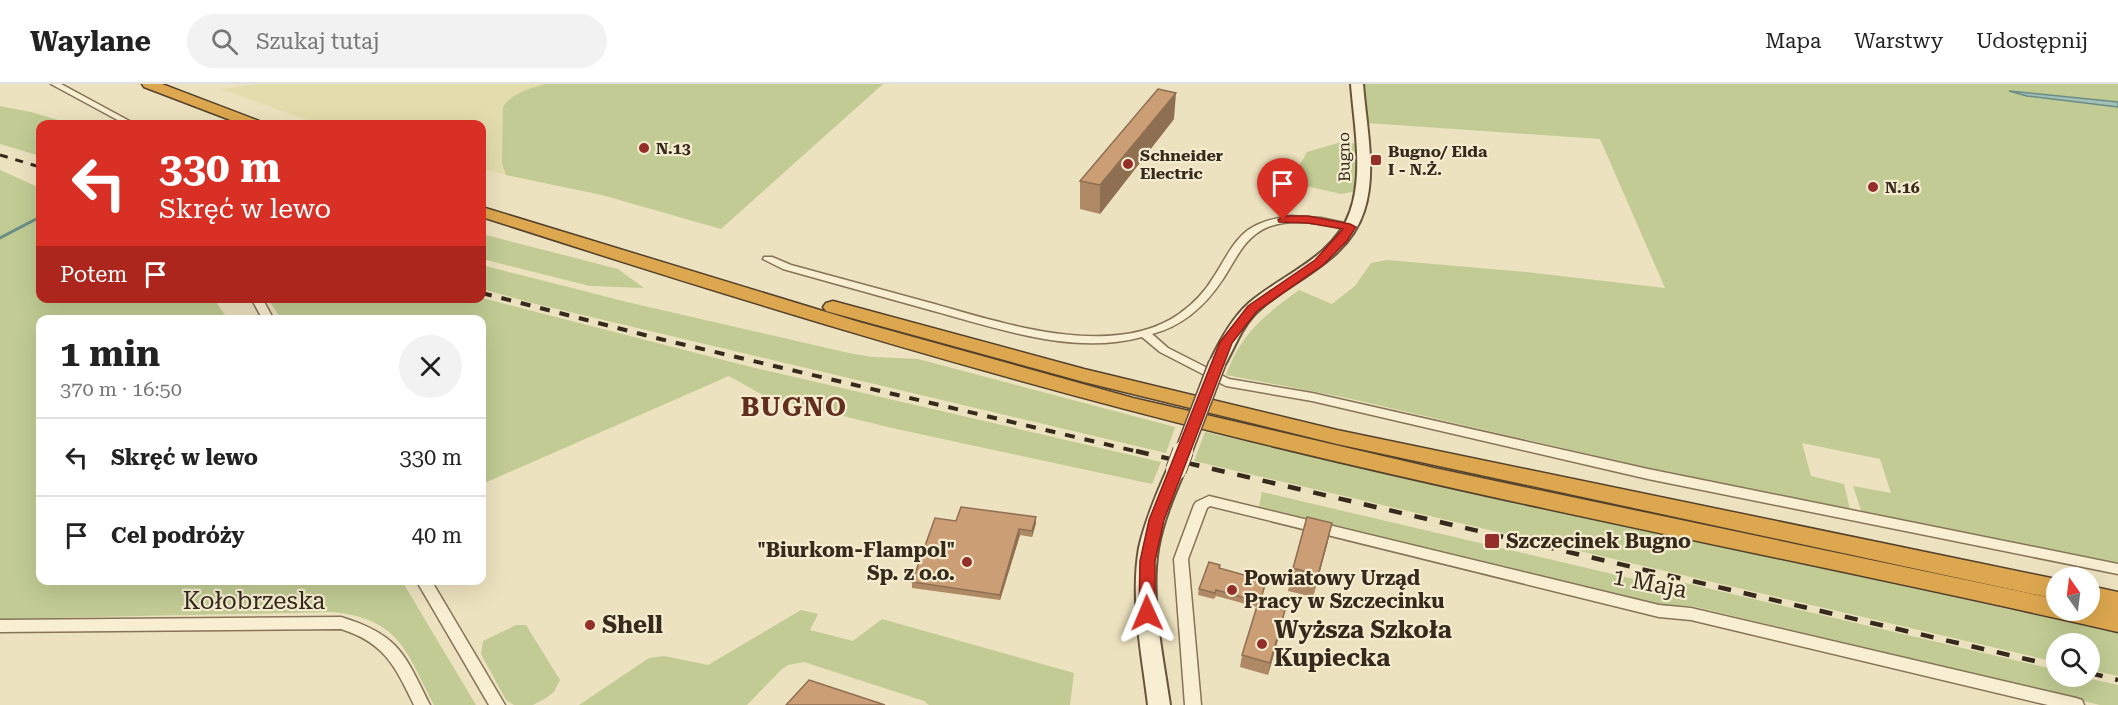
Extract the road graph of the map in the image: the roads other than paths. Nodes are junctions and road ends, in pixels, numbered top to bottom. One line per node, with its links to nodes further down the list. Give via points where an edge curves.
1 (55, 84): 5 (street)
2 (149, 84): 4 (highway)
3 (1357, 84): 10 (street, Bugno, via 1360,191)
4 (190, 101): 6 (highway); 7 (highway)
5 (123, 120)
6 (212, 120)
7 (244, 120)
8 (486, 199): 15 (highway, via 827,305 1121,385 1362,442)
9 (486, 213): 18 (highway, via 894,340 1214,425)
10 (1350, 227): 12 (street, via 1308,219 1265,224 1241,242 1213,288 1195,307); 24 (street, bridge, via 1319,262 1253,308 1226,342 1217,364 1156,520 1148,561 1147,613)
11 (768, 259): 12 (street, via 1038,335 1102,340)
12 (1143, 332): 13 (street, via 1164,350 1226,382 1312,397 1648,474)
13 (2118, 569)
14 (426, 585): 23 (street)
15 (2046, 587)
16 (2100, 598): 17 (highway)
17 (2118, 602)
18 (2046, 607)
19 (2100, 618): 20 (highway)
20 (2118, 622)
21 (3, 630): 22 (street, Kołobrzeska, via 341,623 365,630 386,643)
22 (422, 705)
23 (497, 705)
24 (1159, 705)
25 (1193, 705): 26 (street, 1 Maja, via 1181,559 1204,502)
26 (2076, 705)

